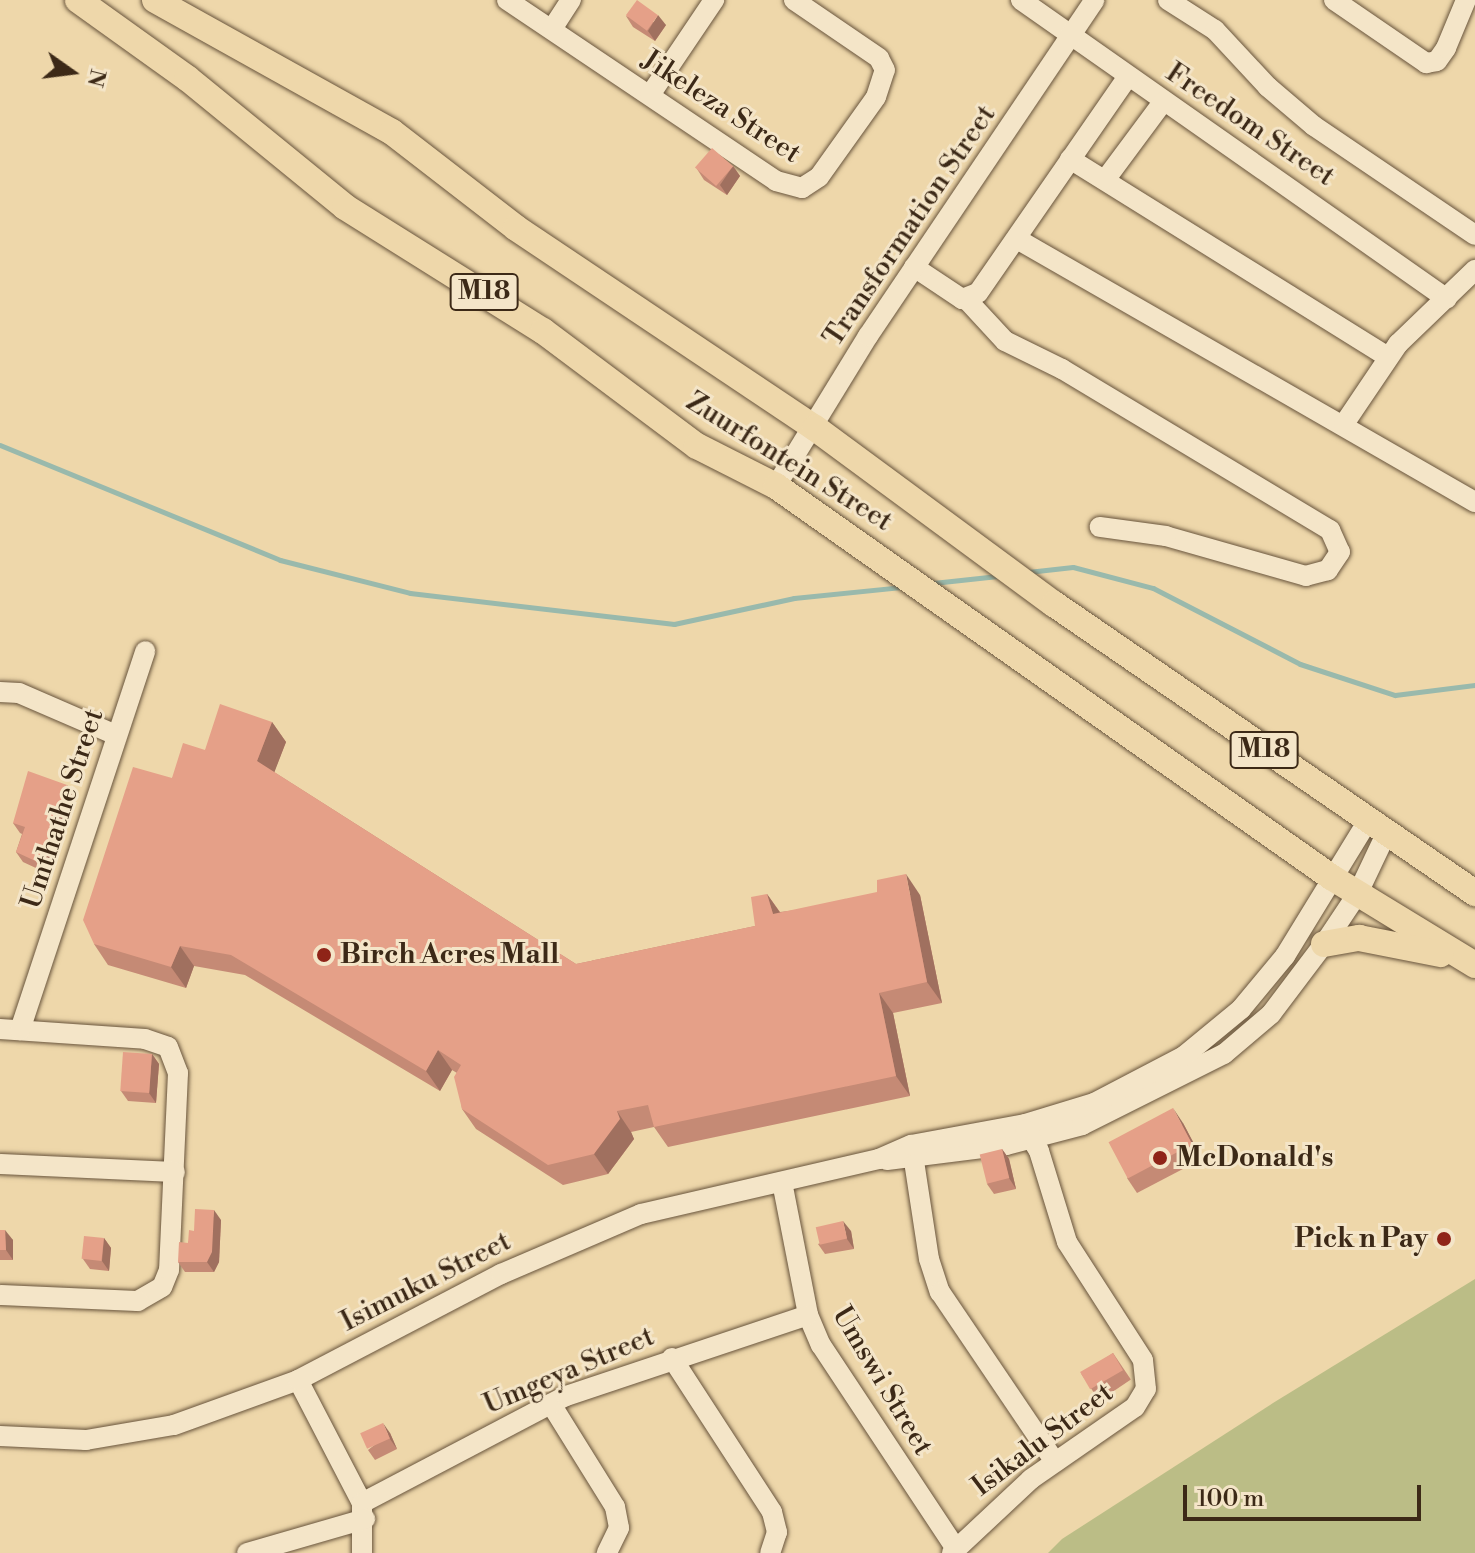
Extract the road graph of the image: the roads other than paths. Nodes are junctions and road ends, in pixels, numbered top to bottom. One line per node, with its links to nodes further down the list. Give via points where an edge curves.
1 (78, 0): 28 (main road, Zuurfontein Street / M18, via 178,71 353,213 518,313 697,446)
2 (155, 0): 27 (main road, Zuurfontein Street / M18, via 384,127 516,228)
3 (507, 0): 12 (street, Jikeleza Street)
4 (571, 0): 12 (street)
5 (714, 0): 15 (street)
6 (794, 0): 15 (street, Jikeleza Street, via 879,58 885,70 876,97 813,182 802,188 776,181)
7 (1021, 0): 13 (street, Freedom Street)
8 (1095, 0): 13 (street, Transformation Street)
9 (1168, 0): 19 (street, via 1215,30 1268,87 1314,126)
10 (1466, 0): 11 (street, via 1446,48 1432,63 1418,60)
11 (1347, 4)
12 (552, 29): 15 (street, Jikeleza Street)
13 (1072, 34): 14 (street, Freedom Street); 21 (street, Transformation Street)
14 (1128, 76): 16 (street, Freedom Street); 17 (street)
15 (650, 95)
16 (1163, 102): 18 (street); 23 (street, Freedom Street, via 1303,193)
17 (1070, 159): 18 (street); 20 (street)
18 (1105, 180): 25 (street)
19 (1475, 235)
20 (1017, 239): 24 (street, via 978,293); 26 (street)
21 (914, 267): 24 (street); 27 (street, Transformation Street)
22 (1473, 277): 23 (street)
23 (1447, 299): 25 (street)
24 (967, 300): 30 (street, via 1005,341 1062,369 1330,530 1340,552 1328,570 1306,576 1166,536)
25 (1388, 357): 26 (street)
26 (1344, 424): 29 (street)
27 (815, 428): 28 (street, Transformation Street); 34 (main road, Zuurfontein Street / M18, via 1054,604)
28 (776, 486): 35 (main road, Zuurfontein Street / M18)
29 (1475, 502)
30 (1100, 527)
31 (145, 651): 33 (street, Umthathe Street)
32 (0, 692): 33 (street, via 19,693)
33 (116, 735): 40 (street, Umthathe Street)
34 (1376, 828): 35 (street); 36 (street); 37 (main road, Zuurfontein Street / M18)
35 (1331, 877): 36 (main road, Zuurfontein Street / M18); 41 (street, via 1264,984)
36 (1358, 893): 38 (street); 39 (main road, Zuurfontein Street / M18)
37 (1475, 893)
38 (1324, 944): 39 (main road, via 1378,939); 41 (street, via 1246,1038)
39 (1471, 963)
40 (10, 1029): 45 (street, via 145,1039 168,1047 178,1073)
41 (1189, 1064): 42 (street, Isimuku Street, via 1094,1103)
42 (1034, 1135): 43 (street, Isimuku Street); 53 (street, Isikalu Street, via 1067,1242 1143,1360 1148,1378 1135,1407)
43 (912, 1152): 46 (street, Isimuku Street); 53 (street, via 929,1259 940,1292)
44 (0, 1164): 45 (street)
45 (175, 1172): 47 (street, via 169,1270 162,1287 138,1301)
46 (782, 1182): 48 (street, Umswi Street); 50 (street, Isimuku Street, via 684,1202 555,1248)
47 (0, 1295)
48 (808, 1315): 49 (street, Umgeya Street); 55 (street, Umswi Street, via 835,1369)
49 (672, 1358): 51 (street, Umgeya Street); 59 (street, via 772,1512 777,1532)
50 (298, 1380): 52 (street, Isimuku Street, via 143,1433 86,1440); 54 (street)
51 (551, 1404): 54 (street, Umgeya Street); 58 (street, via 615,1507 619,1528)
52 (0, 1436)
53 (1055, 1462): 55 (street, Isikalu Street)
54 (363, 1511): 56 (street, Umgeya Street); 57 (street)
55 (954, 1551)
56 (247, 1553)
57 (362, 1553)
58 (607, 1553)
59 (770, 1553)

